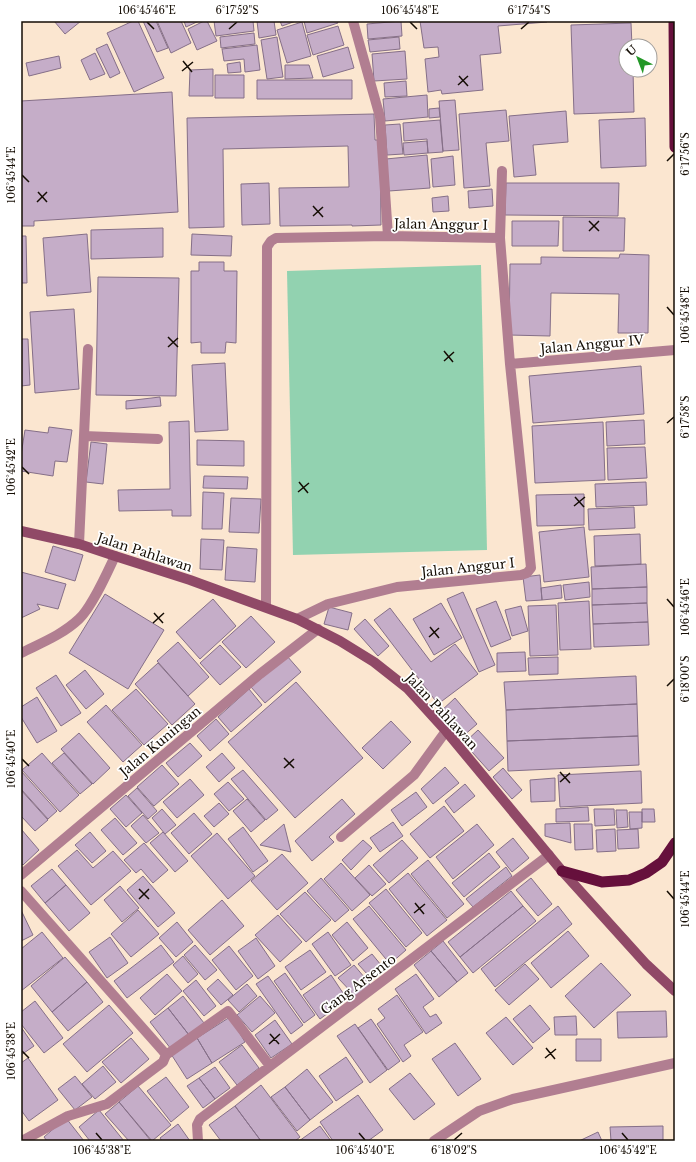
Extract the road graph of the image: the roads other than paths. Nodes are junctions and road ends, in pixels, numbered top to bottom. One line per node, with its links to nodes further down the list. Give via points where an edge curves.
1 (353, 21): 5 (street, via 380,116)
2 (674, 21): 3 (highway)
3 (675, 147)
4 (502, 171): 6 (street)
5 (388, 236): 6 (street, Jalan Anggur I); 15 (street, Jalan Anggur I, via 276,238 267,247)
6 (500, 238): 9 (street, Jalan Anggur I)
7 (88, 349): 10 (street)
8 (675, 350): 9 (street, Jalan Anggur IV)
9 (510, 364): 16 (street, Jalan Anggur I, via 532,563 530,570 521,575 397,587 328,604)
10 (84, 436): 11 (street); 13 (street)
11 (158, 439)
12 (21, 531): 13 (main road, Jalan Pahlawan)
13 (79, 544): 14 (main road, Jalan Pahlawan)
14 (116, 556): 15 (main road, Jalan Pahlawan); 18 (street, via 80,619 60,634)
15 (266, 607): 16 (main road, Jalan Pahlawan)
16 (297, 618): 17 (main road, Jalan Pahlawan)
17 (318, 629): 19 (main road, Jalan Pahlawan, via 374,662 407,688); 24 (street, Jalan Kuningan, via 260,674)
18 (21, 653)
19 (446, 731): 20 (street, via 414,774); 22 (main road, Jalan Pahlawan)
20 (341, 837)
21 (675, 843): 23 (highway, via 662,862 629,880 602,882)
22 (549, 855): 23 (main road, Jalan Pahlawan); 29 (street, Gang Arsento)
23 (562, 871): 26 (main road, Jalan Pahlawan, via 646,964)
24 (21, 875)
25 (21, 891): 27 (street)
26 (675, 991)
27 (166, 1055): 29 (street, via 228,1010); 30 (street, via 163,1062 108,1104 68,1116)
28 (675, 1063): 32 (street, via 513,1099 479,1111)
29 (270, 1066): 31 (street, Gang Arsento, via 200,1119)
30 (23, 1137)
31 (198, 1141)
32 (434, 1141)

